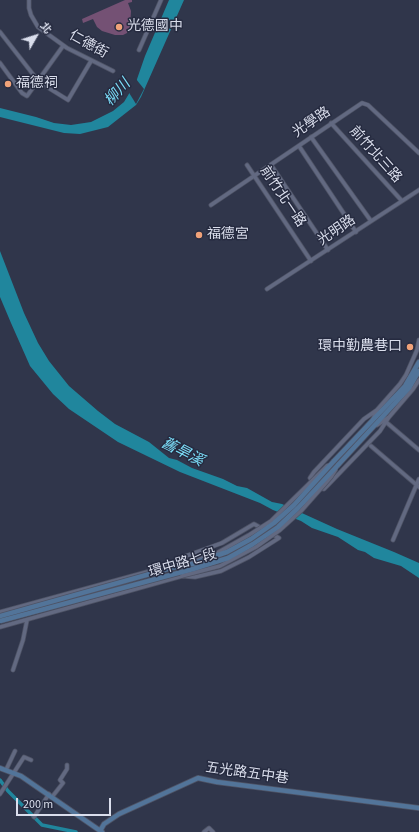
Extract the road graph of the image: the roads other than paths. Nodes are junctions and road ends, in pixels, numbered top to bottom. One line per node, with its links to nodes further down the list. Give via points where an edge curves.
1 (29, 0): 4 (street, 仁德街, via 31,15 38,27)
2 (161, 0): 5 (street)
3 (0, 32): 9 (street)
4 (63, 46): 6 (street, 仁德街); 9 (street)
5 (139, 50)
6 (91, 61): 8 (street, 仁德街); 9 (street, via 68,100)
7 (0, 63): 9 (street, via 25,96 29,95)
8 (112, 71)
9 (39, 82)
10 (331, 123): 11 (street, 光學路); 13 (street, 光學路, via 365,103); 18 (street, 前竹北三路)
11 (311, 137): 12 (street, 光學路); 20 (street)
12 (299, 146): 15 (street, 光學路); 21 (street)
13 (419, 154)
14 (247, 165): 16 (street, 前竹北一路)
15 (271, 165): 16 (street, 光學路); 22 (street)
16 (254, 176): 19 (street, 光學路); 23 (street, 前竹北一路)
17 (419, 190): 18 (street, 光明路)
18 (402, 201): 20 (street, 光明路)
19 (211, 204)
20 (371, 221): 21 (street, 光明路)
21 (356, 232): 22 (street, 光明路)
22 (328, 250): 23 (street, 光明路)
23 (311, 261): 24 (street, 光明路)
24 (267, 288)
25 (419, 340): 30 (street, 環中路七段, via 418,350 406,375)
26 (419, 362): 29 (street)
27 (419, 371): 29 (street)
28 (419, 380): 29 (street)
29 (409, 388): 31 (street, 環中路七段); 33 (street, 環中路七段)
30 (377, 410): 32 (street, via 359,424 314,472 311,480 318,488 324,489); 33 (street, 環中路七段)
31 (389, 417): 32 (street); 33 (street, 環中路七段)
32 (386, 422): 35 (street)
33 (372, 425): 36 (street, 環中路七段)
34 (371, 446): 38 (street)
35 (419, 450)
36 (336, 463): 40 (street, 環中路七段, bridge, via 322,470 271,521 249,535 217,552); 41 (street, 環中路七段, bridge, via 331,477 280,530 226,563); 43 (street, 環中路七段, bridge, via 274,523 227,552 192,564); 45 (street, 環中路七段, bridge, via 298,508 278,527 228,558)
37 (419, 479): 38 (street)
38 (418, 486): 39 (street)
39 (392, 540)
40 (176, 564): 41 (street, via 186,556 222,543 254,524 280,538 221,571 196,577); 42 (street, 環中路七段)
41 (182, 576): 44 (street, 環中路七段)
42 (0, 612)
43 (0, 616)
44 (28, 620): 46 (street, 環中路七段); 47 (street)
45 (0, 621)
46 (0, 627)
47 (13, 670)
48 (15, 751): 52 (street)
49 (31, 760): 53 (street, via 24,757)
50 (67, 765): 55 (street, via 68,769 60,780 63,783)
51 (0, 768): 52 (street)
52 (6, 770): 53 (street)
53 (14, 774): 54 (street); 55 (street)
54 (0, 794)
55 (50, 796): 57 (street); 58 (street)
56 (419, 808): 58 (street, 五光路五中巷, via 198,778 119,814 104,824)
57 (34, 817)
58 (101, 831)
59 (204, 832): 60 (street, via 209,828)
60 (213, 832)

